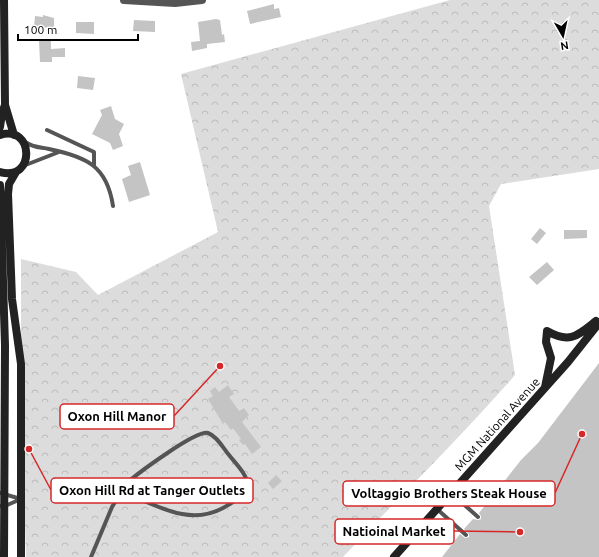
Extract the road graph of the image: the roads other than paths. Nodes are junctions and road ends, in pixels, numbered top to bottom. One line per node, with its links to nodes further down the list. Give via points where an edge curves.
1 (4, 0): 4 (main road)
2 (124, 0): 3 (street, via 175,3)
3 (202, 0)
4 (5, 105): 5 (main road); 8 (main road)
5 (0, 128)
6 (46, 130): 12 (lane, via 94,152)
7 (0, 135): 8 (main road)
8 (14, 135): 9 (main road)
9 (22, 140): 10 (lane, via 32,147); 11 (main road, via 27,157)
10 (60, 152): 11 (lane); 12 (lane)
11 (23, 166): 14 (main road)
12 (94, 166): 16 (lane, via 105,177)
13 (0, 172): 14 (main road)
14 (16, 172): 23 (main road, via 9,184 8,194 12,299 21,364)
15 (0, 185): 21 (main road, via 5,338)
16 (114, 206)
17 (599, 319): 19 (main road, via 572,338 547,331 546,342 551,361)
18 (599, 323): 19 (main road, MGM National Avenue)
19 (545, 388): 22 (main road, MGM National Avenue)
20 (122, 492): 20 (lane, via 132,478 200,433 207,433 215,438 244,475 248,486 244,493 219,510 206,515 189,516 168,512); 30 (lane, via 112,507)
21 (2, 493): 23 (lane); 24 (main road)
22 (451, 493): 25 (main road, MGM National Avenue); 26 (lane)
23 (21, 499): 24 (lane); 29 (main road)
24 (2, 506): 28 (main road)
25 (437, 509): 27 (lane); 31 (main road, MGM National Avenue)
26 (478, 517)
27 (466, 535)
28 (4, 557)
29 (21, 557)
30 (91, 557)
31 (394, 557)

